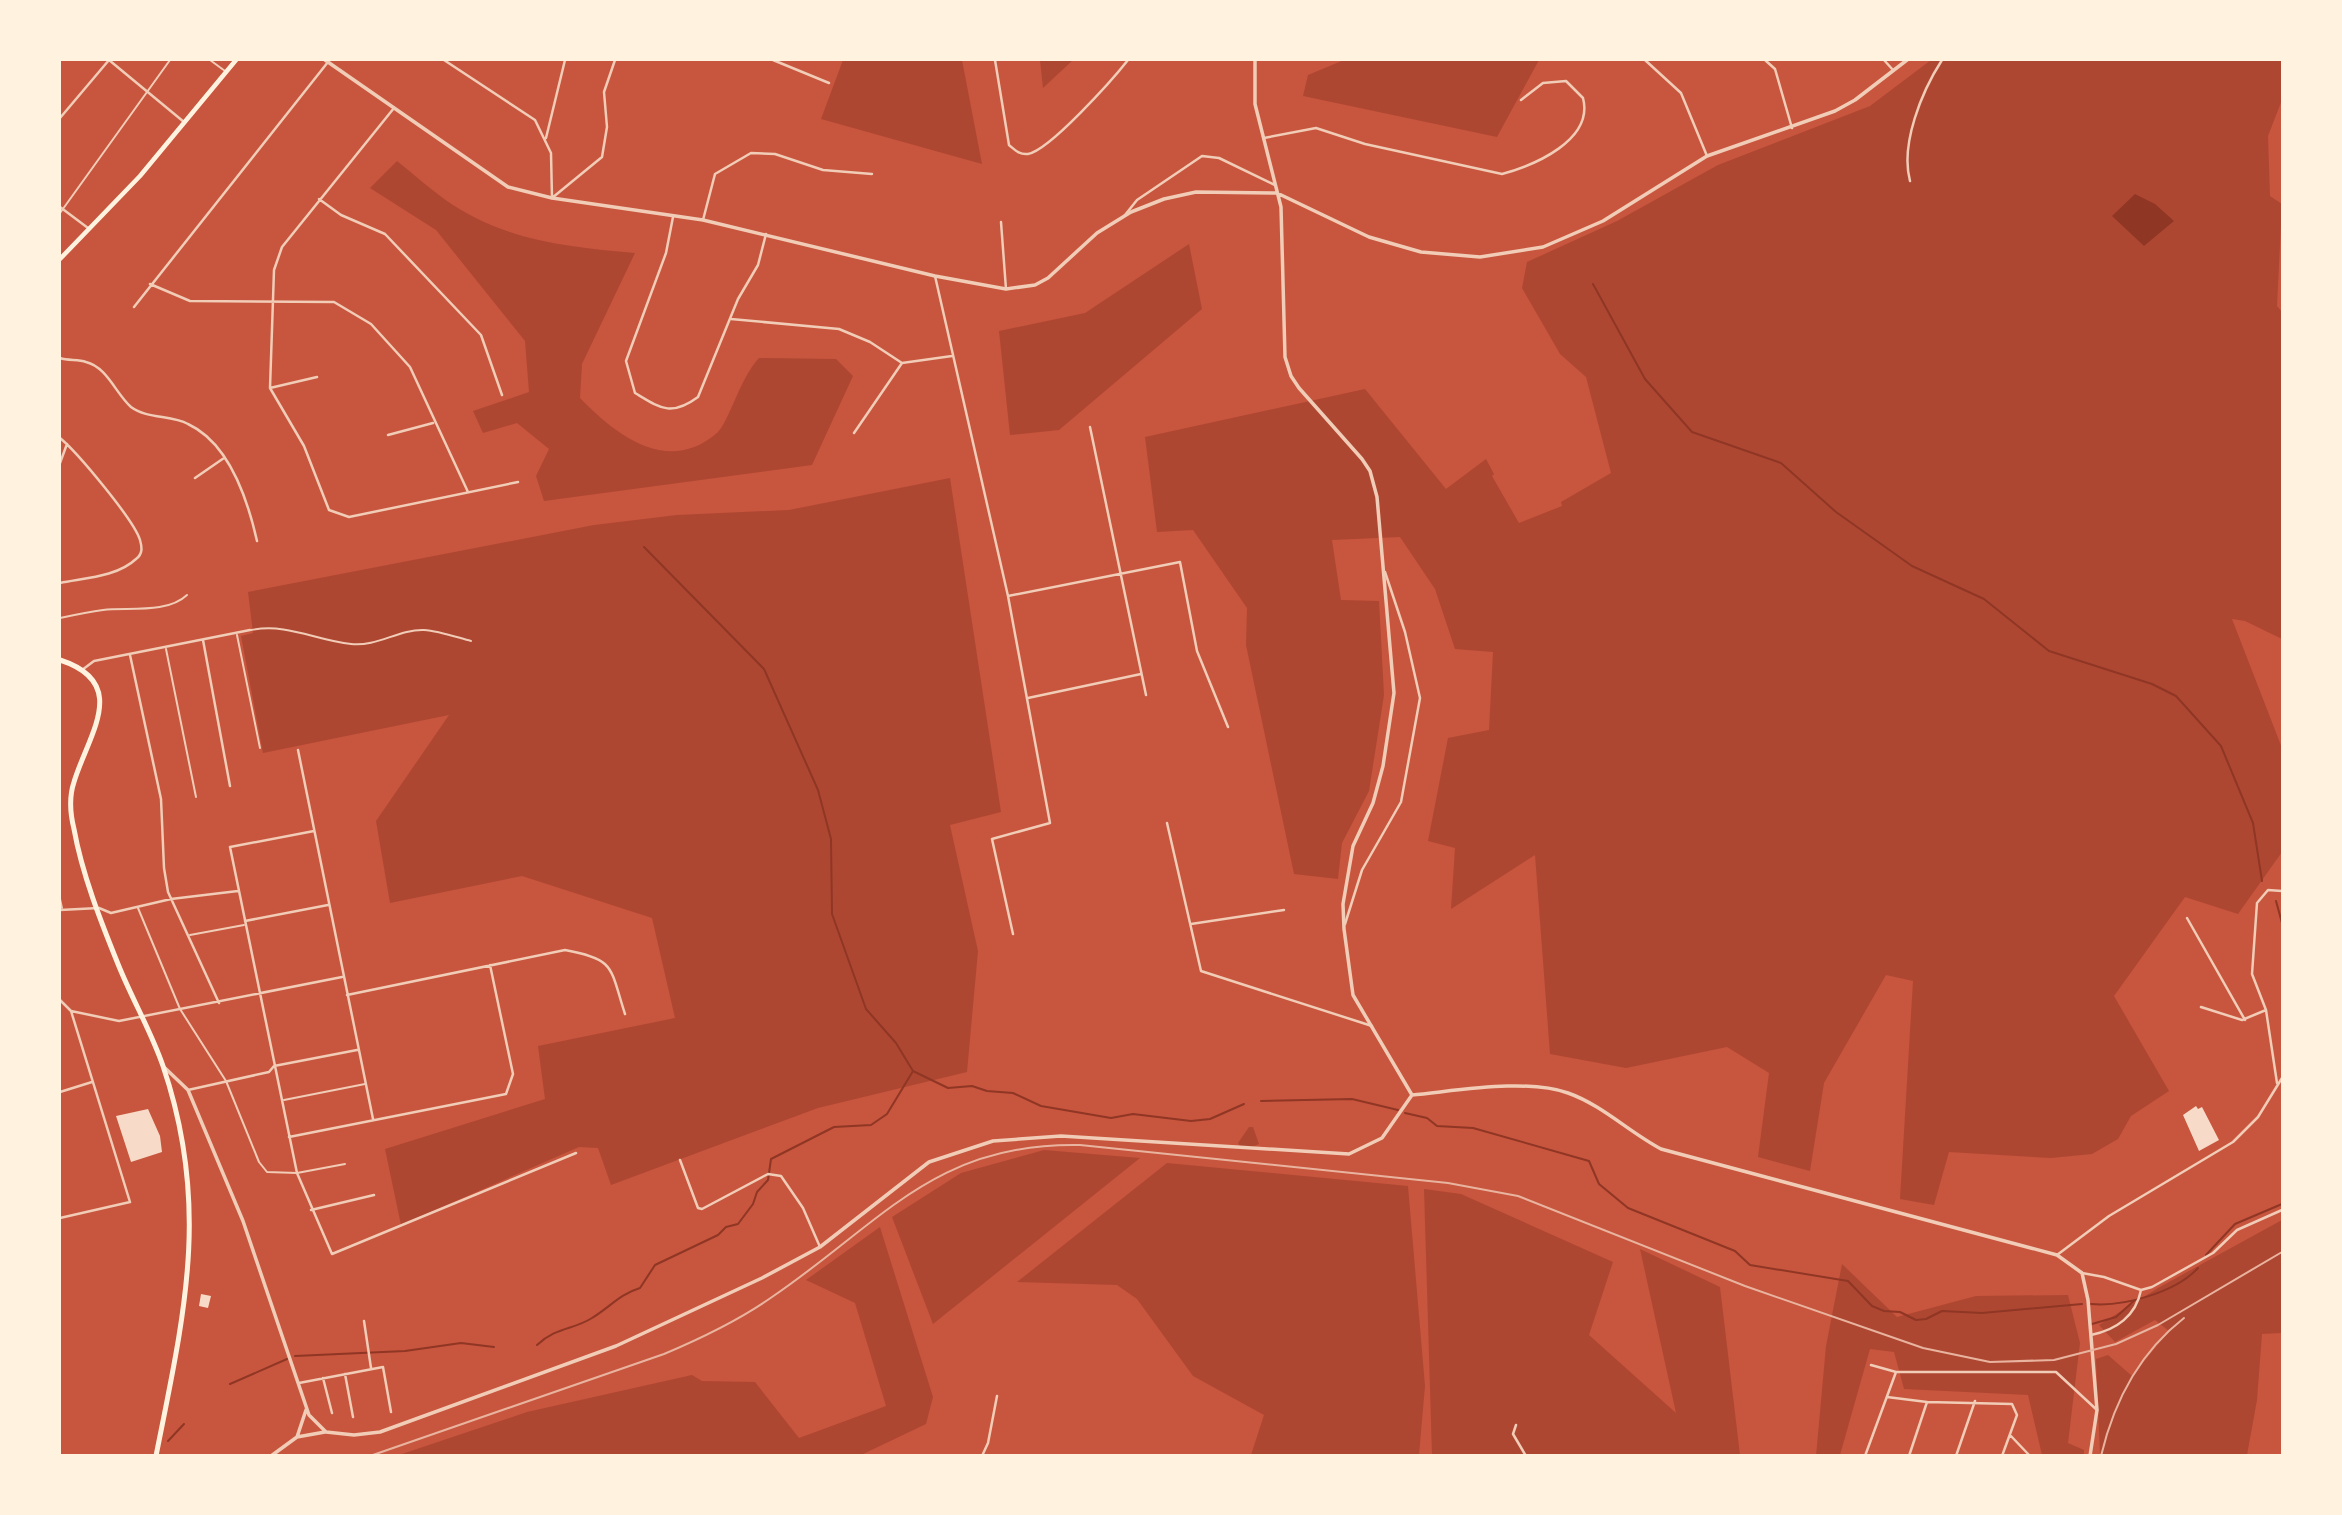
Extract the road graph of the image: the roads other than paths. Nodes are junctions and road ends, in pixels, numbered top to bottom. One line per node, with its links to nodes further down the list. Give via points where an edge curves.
1 (109, 60): 21 (street); 24 (street)
2 (170, 60): 21 (lane)
3 (210, 60): 19 (lane)
4 (236, 60): 19 (main road)
5 (444, 60): 28 (street, via 535,120)
6 (565, 60): 28 (street)
7 (615, 60): 35 (street, via 604,92 607,134 602,157)
8 (773, 60): 20 (street)
9 (995, 60): 10 (street, via 1009,145 1018,153 1028,153 1101,93)
10 (1128, 60)
11 (1255, 60): 27 (street, via 1255,104)
12 (1646, 60): 29 (street, via 1681,93)
13 (1765, 60): 26 (street, via 1775,69)
14 (1884, 60): 18 (street)
15 (1907, 60): 18 (street)
16 (1942, 60): 31 (street, via 1914,128 1907,169)
17 (326, 61): 23 (street); 45 (street)
18 (1893, 70): 26 (street, via 1855,100)
19 (226, 72): 25 (main road)
20 (829, 83)
21 (148, 92): 25 (street); 36 (lane)
22 (1521, 100): 27 (street, via 1544,83 1566,81 1583,98 1584,122 1576,135 1556,148 1502,174 1365,144 1316,128)
23 (394, 108): 34 (street); 35 (street, via 495,181)
24 (60, 118)
25 (184, 122): 41 (main road)
26 (1792, 128): 29 (street)
27 (1264, 138): 32 (street)
28 (546, 139): 35 (street, via 551,152)
29 (1707, 156): 33 (street, via 1583,231 1543,247 1489,256 1421,252 1382,242)
30 (872, 174): 39 (street, via 823,170 775,154 751,153 715,174)
31 (1910, 181)
32 (1276, 185): 33 (street); 37 (street, via 1219,158 1202,156 1137,200)
33 (1278, 193): 37 (street, via 1196,192); 69 (street, via 1285,356 1299,388 1370,471)
34 (319, 198): 47 (street, via 282,247); 55 (street, via 341,215 385,234 481,335)
35 (552, 198): 38 (street)
36 (60, 209): 41 (street)
37 (1125, 215): 46 (street, via 1097,233 1048,278)
38 (673, 216): 39 (street); 49 (street, via 666,253 626,361 635,393 662,410 684,407 698,397)
39 (702, 220): 42 (street)
40 (1001, 222): 46 (street)
41 (89, 229): 43 (main road)
42 (766, 234): 44 (street); 49 (street, via 758,265)
43 (60, 259)
44 (935, 276): 46 (street); 50 (street)
45 (150, 284): 47 (street, via 190,301); 48 (street)
46 (1006, 289)
47 (271, 303): 54 (street); 56 (street, via 334,302 370,324 410,367)
48 (134, 307)
49 (731, 320): 52 (street, via 839,329)
50 (952, 356): 52 (street); 72 (street)
51 (60, 358): 62 (street, via 98,368 131,407 190,424)
52 (902, 363): 58 (street)
53 (317, 377): 54 (street)
54 (270, 388): 66 (street, via 304,446 329,510 349,517)
55 (502, 395)
56 (433, 423): 59 (street); 66 (street)
57 (1090, 427): 68 (street)
58 (854, 433)
59 (388, 435)
60 (60, 438): 61 (street)
61 (67, 444): 63 (street); 70 (street, via 139,537 142,550 119,571)
62 (224, 458): 64 (street); 67 (street, via 245,497)
63 (60, 463)
64 (195, 478)
65 (518, 482): 66 (street)
66 (468, 492)
67 (257, 541)
68 (1119, 571): 72 (street); 82 (street); 85 (street, via 1180,562 1197,651)
69 (1385, 572): 104 (street, via 1394,693 1383,766 1373,803 1353,846 1343,904); 104 (street, via 1420,698 1401,802 1362,870)
70 (60, 583)
71 (187, 595): 73 (lane, via 156,607)
72 (1007, 596): 84 (street)
73 (60, 618)
74 (250, 630): 75 (street); 77 (lane, via 286,628 352,645 424,630)
75 (237, 634): 76 (street); 86 (lane)
76 (203, 640): 78 (street); 88 (street)
77 (471, 641)
78 (166, 649): 79 (street); 89 (lane)
79 (131, 655): 81 (street, via 94,661); 95 (street, via 161,799 163,868)
80 (60, 660): 81 (main road)
81 (82, 670): 98 (main road, via 99,691 99,713 74,781 71,816)
82 (1142, 674): 83 (street); 84 (street)
83 (1146, 695)
84 (1028, 698): 105 (street, via 1050,823 992,839)
85 (1228, 727)
86 (260, 748)
87 (298, 750): 91 (street)
88 (230, 786)
89 (196, 797)
90 (1167, 823): 103 (street)
91 (314, 831): 92 (street, via 230,847); 96 (street)
92 (238, 891): 95 (street); 102 (street)
93 (2283, 891): 115 (street, via 2268,890 2257,903 2252,974)
94 (60, 900): 99 (lane)
95 (171, 900): 97 (street); 106 (street)
96 (328, 905): 102 (street); 108 (street)
97 (138, 907): 98 (street, via 111,913); 114 (lane)
98 (99, 908): 99 (street); 118 (main road)
99 (61, 910)
100 (1284, 910): 103 (street)
101 (2188, 918): 119 (street)
102 (246, 923): 106 (lane); 109 (street)
103 (1191, 924): 120 (street, via 1201,971)
104 (1344, 929): 120 (street, via 1353,995)
105 (1013, 934)
106 (190, 935): 112 (street)
107 (490, 965): 110 (street); 117 (street, via 565,950 597,956 610,968); 133 (street, via 513,1073 506,1094)
108 (342, 978): 109 (street); 110 (street)
109 (260, 993): 112 (street); 123 (street)
110 (346, 995): 121 (street)
111 (60, 1000): 116 (street)
112 (219, 1003): 114 (street)
113 (2201, 1007): 119 (street)
114 (180, 1010): 118 (street); 125 (lane)
115 (2266, 1010): 119 (street); 127 (street)
116 (71, 1011): 118 (street, via 119,1021); 126 (street)
117 (625, 1014)
118 (142, 1017): 122 (main road)
119 (2245, 1020)
120 (1372, 1026): 131 (street)
121 (357, 1050): 123 (street); 128 (street)
122 (163, 1066): 129 (street); 168 (main road, via 186,1159 191,1241 184,1318)
123 (274, 1066): 125 (street, via 269,1072); 132 (street)
124 (2283, 1078): 127 (street)
125 (226, 1081): 129 (street); 138 (lane, via 259,1162 267,1172)
126 (92, 1082): 130 (street); 142 (street, via 130,1202)
127 (2277, 1083): 144 (street, via 2259,1117 2233,1142 2109,1216)
128 (365, 1084): 132 (lane); 133 (street)
129 (188, 1090): 154 (street, via 243,1221)
130 (60, 1092)
131 (1412, 1095): 143 (street, via 1382,1138 1349,1154 1061,1136 993,1141 929,1162); 144 (street, via 1524,1087 1567,1092 1661,1149)
132 (282, 1100): 134 (street)
133 (373, 1119): 134 (street)
134 (289, 1138): 138 (street)
135 (576, 1153): 140 (street, via 332,1254)
136 (680, 1160): 143 (street, via 702,1209 768,1174 781,1176)
137 (345, 1164): 138 (lane)
138 (297, 1173): 140 (street)
139 (374, 1195): 140 (street)
140 (311, 1210)
141 (2283, 1210): 146 (street, via 2237,1230 2213,1253)
142 (60, 1218)
143 (820, 1247): 165 (street, via 654,1329 538,1377 380,1432)
144 (2057, 1255): 145 (street)
145 (2082, 1273): 146 (street); 148 (street)
146 (2141, 1290): 148 (street, via 2119,1325)
147 (364, 1321): 150 (street)
148 (2091, 1335): 160 (street)
149 (1871, 1365): 151 (street)
150 (371, 1368): 152 (street); 161 (street, via 383,1367)
151 (1896, 1372): 156 (street); 160 (street, via 2056,1372)
152 (345, 1374): 153 (street); 163 (street)
153 (323, 1378): 154 (street); 162 (street)
154 (299, 1383): 159 (street)
155 (997, 1396): 170 (street)
156 (1887, 1397): 158 (street); 172 (street)
157 (1975, 1401): 158 (street); 166 (street, via 2003,1402 2017,1408); 174 (street)
158 (1927, 1402): 173 (street)
159 (306, 1408): 165 (street); 167 (street)
160 (2096, 1410): 177 (street)
161 (391, 1412)
162 (332, 1413)
163 (353, 1417)
164 (1516, 1425): 171 (street, via 1513,1434)
165 (326, 1432): 167 (street)
166 (2010, 1435): 175 (street); 176 (street)
167 (297, 1437): 169 (street)
168 (156, 1455)
169 (271, 1455)
170 (982, 1455)
171 (1527, 1455)
172 (1865, 1455)
173 (1909, 1455)
174 (1956, 1455)
175 (2002, 1455)
176 (2030, 1455)
177 (2090, 1455)

